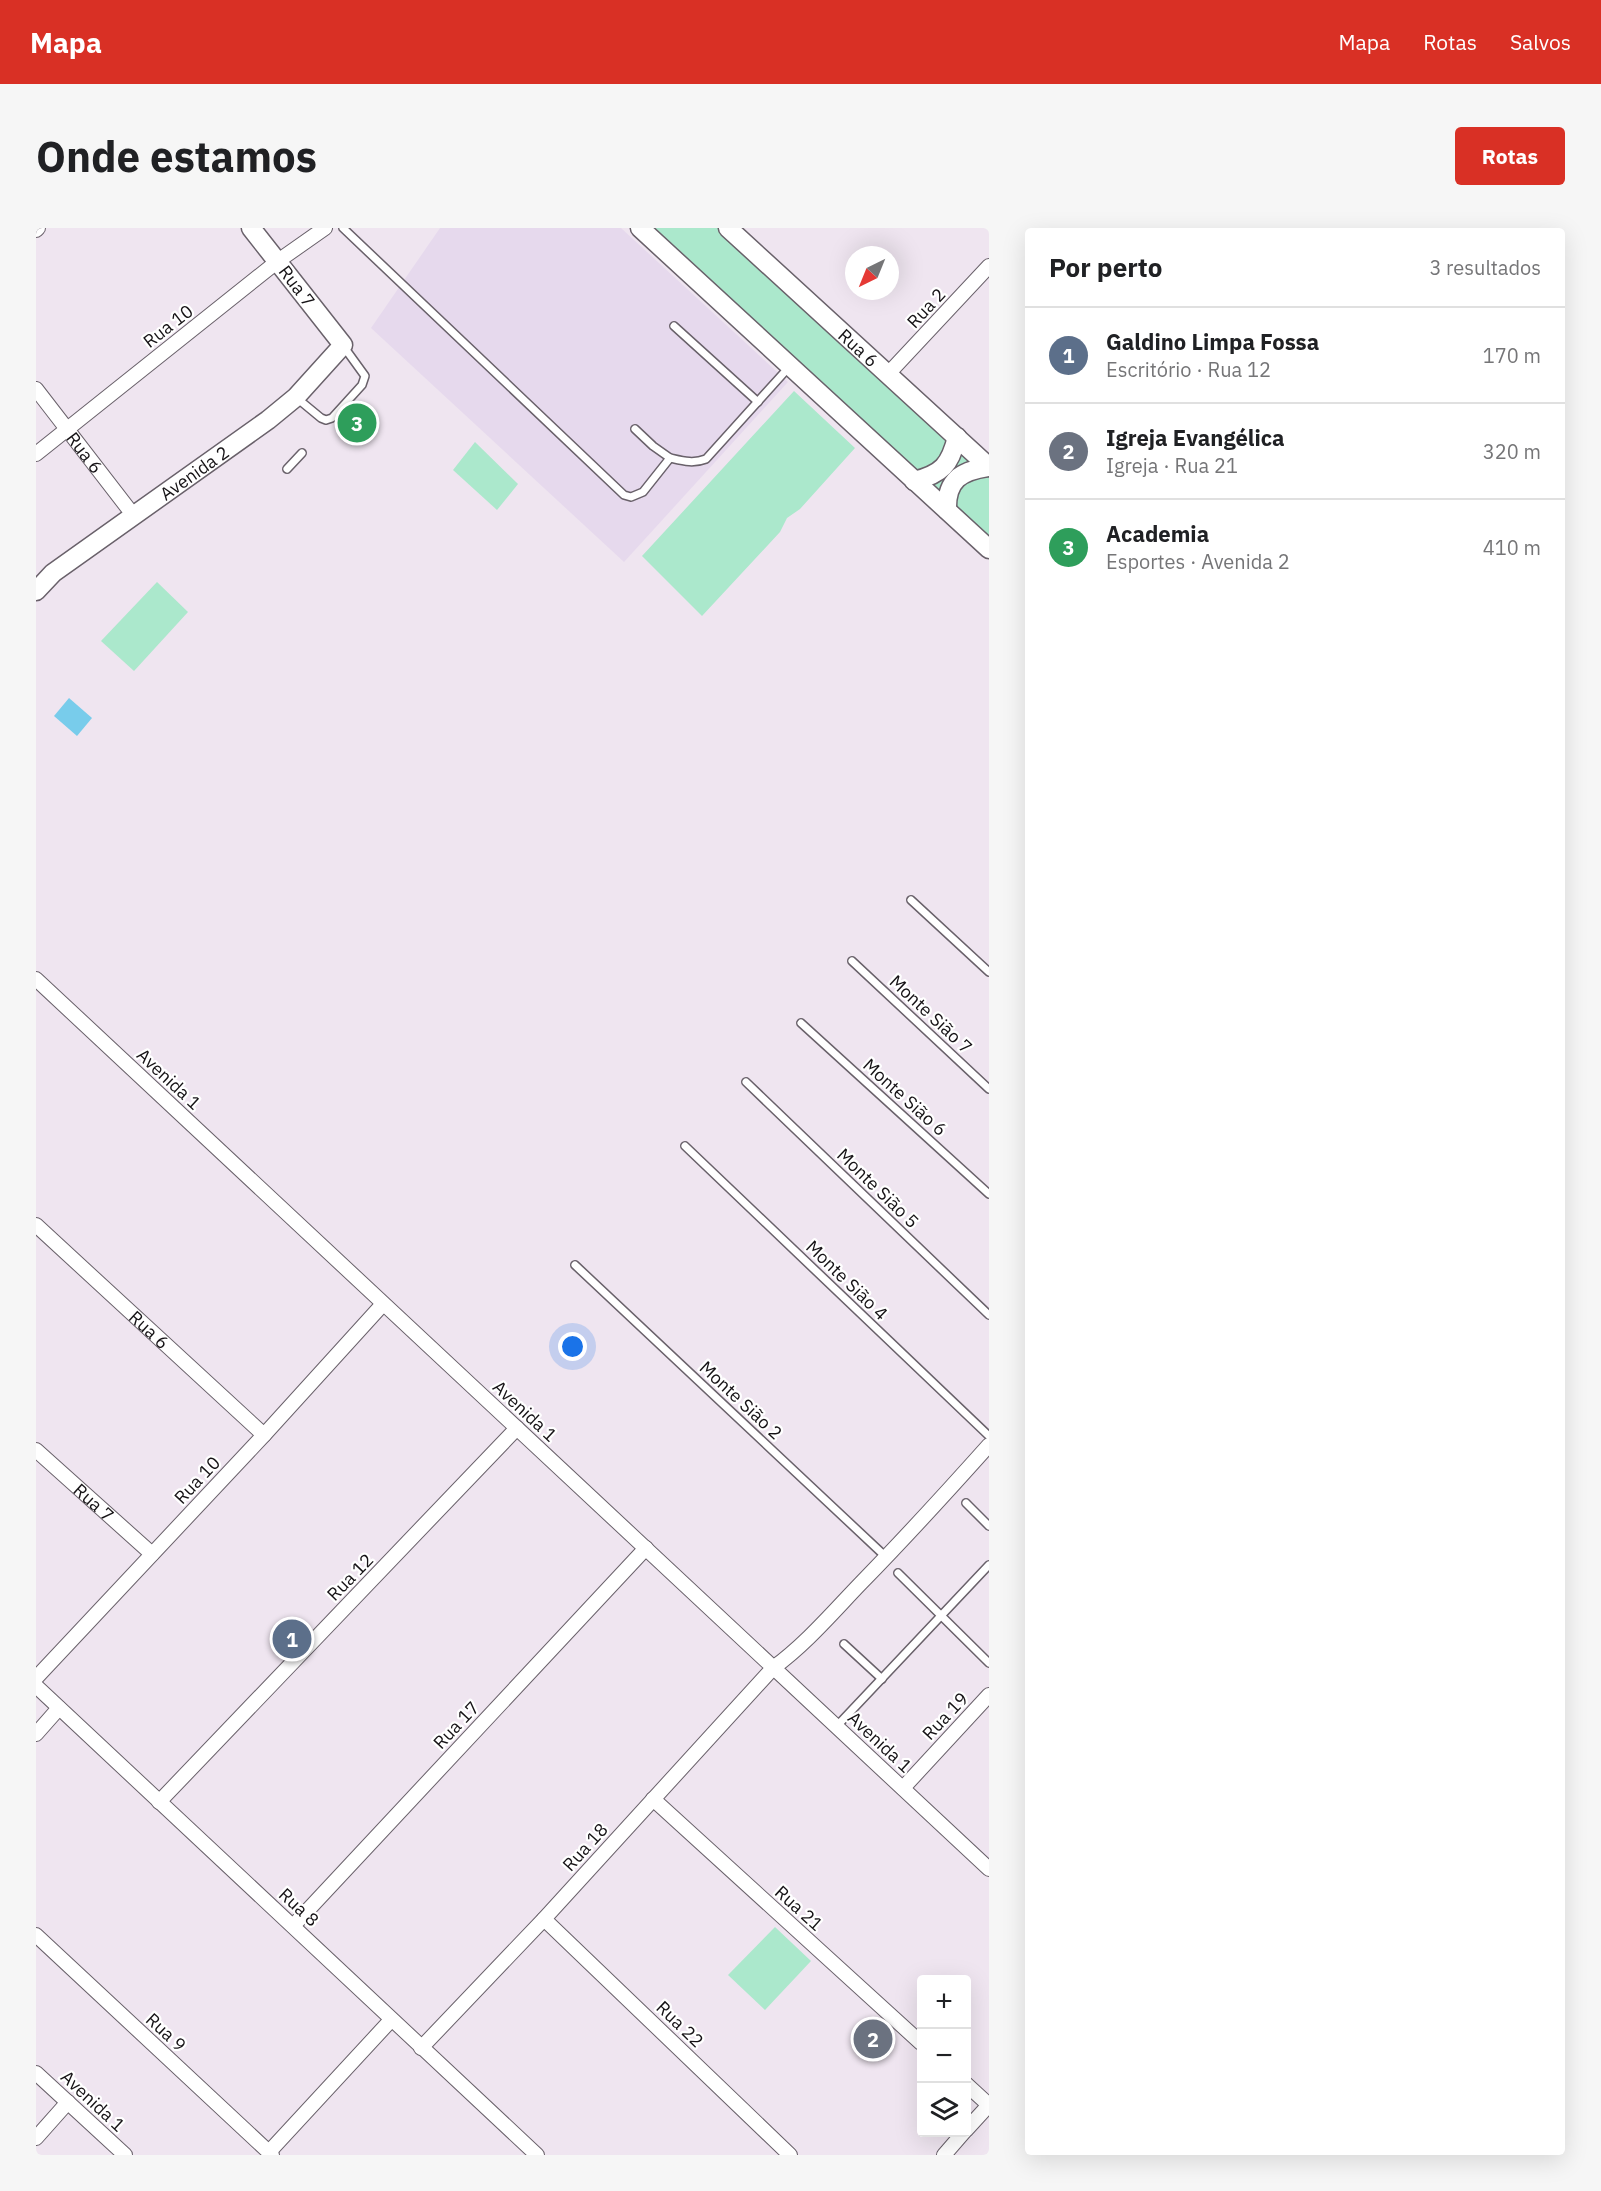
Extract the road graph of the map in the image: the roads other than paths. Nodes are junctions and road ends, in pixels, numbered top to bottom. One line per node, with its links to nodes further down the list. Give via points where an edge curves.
1 (251, 228): 6 (street, Rua 7)
2 (325, 228): 6 (street, Rua 10)
3 (343, 228): 20 (lane, via 624,495 631,497 643,492)
4 (640, 228): 10 (street)
5 (728, 228): 11 (street, Rua 6)
6 (278, 261): 9 (street, Rua 7); 15 (street, Rua 10)
7 (989, 266): 11 (street, Rua 2)
8 (674, 326): 14 (lane)
9 (343, 345): 13 (street, Avenida 2); 13 (lane, via 365,376 362,385 326,420)
10 (790, 366): 14 (lane); 23 (street)
11 (888, 374): 17 (street, Rua 6)
12 (36, 389): 15 (street, Rua 6)
13 (296, 397): 25 (street, Avenida 2)
14 (758, 402): 20 (lane, via 706,459 685,462)
15 (67, 429): 19 (street, Rua 10); 25 (street, Rua 6)
16 (635, 429): 20 (lane)
17 (957, 437): 21 (street, Rua 6); 23 (street, via 951,457 940,471)
18 (302, 453): 22 (lane)
19 (36, 454)
20 (670, 458)
21 (989, 467): 24 (street, via 968,471 955,481 947,495)
22 (287, 469)
23 (914, 481): 24 (street)
24 (947, 510): 26 (street)
25 (134, 516): 27 (street, Avenida 2, via 53,573)
26 (989, 549)
27 (36, 591)
28 (911, 900): 30 (lane)
29 (852, 960): 34 (lane, Monte Sião 7)
30 (989, 972)
31 (36, 979): 39 (street, Avenida 1)
32 (801, 1023): 36 (lane, Monte Sião 6)
33 (746, 1082): 40 (lane, Monte Sião 5)
34 (989, 1089)
35 (685, 1146): 43 (lane, Monte Sião 4)
36 (989, 1194)
37 (36, 1225): 42 (street, Rua 6)
38 (575, 1265): 50 (lane, Monte Sião 2)
39 (383, 1304): 41 (street, Avenida 1); 42 (street, Rua 10)
40 (989, 1315)
41 (517, 1428): 48 (street, Avenida 1); 66 (street, Rua 12)
42 (264, 1435): 49 (street, Rua 10)
43 (989, 1436)
44 (989, 1445): 50 (street, Rua 18)
45 (36, 1450): 49 (street, Rua 7)
46 (966, 1503): 47 (lane)
47 (989, 1526)
48 (646, 1548): 56 (street, Avenida 1); 69 (street, Rua 17)
49 (152, 1554): 57 (street, Rua 10)
50 (886, 1557): 56 (street, Rua 18, via 802,1644)
51 (989, 1565): 53 (lane)
52 (898, 1574): 53 (lane)
53 (940, 1617): 55 (lane); 58 (lane)
54 (844, 1644): 58 (lane)
55 (989, 1663)
56 (773, 1668): 62 (street, Avenida 1); 65 (street, Rua 18)
57 (36, 1678)
58 (882, 1679): 62 (lane)
59 (36, 1686): 61 (street, Rua 8)
60 (989, 1695): 64 (street, Rua 19)
61 (59, 1708): 63 (street); 66 (street, Rua 8)
62 (836, 1727): 64 (street, Avenida 1)
63 (36, 1734)
64 (903, 1788): 67 (street, Avenida 1)
65 (653, 1799): 68 (street, Rua 18); 72 (street, Rua 21)
66 (159, 1802): 69 (street, Rua 8)
67 (989, 1869)
68 (544, 1919): 73 (street, Rua 18); 84 (street, Rua 22)
69 (293, 1926): 71 (street, Rua 8)
70 (36, 1935): 81 (street, Rua 9)
71 (391, 2020): 73 (street, Rua 8); 81 (street)
72 (917, 2039)
73 (422, 2048): 83 (street, Rua 8)
74 (36, 2073): 76 (street, Avenida 1)
75 (971, 2089): 77 (street)
76 (68, 2102): 80 (street); 82 (street, Avenida 1)
77 (989, 2105): 78 (street)
78 (971, 2124)
79 (960, 2137): 85 (street)
80 (36, 2138)
81 (271, 2154)
82 (125, 2155)
83 (537, 2155)
84 (790, 2155)
85 (944, 2155)

